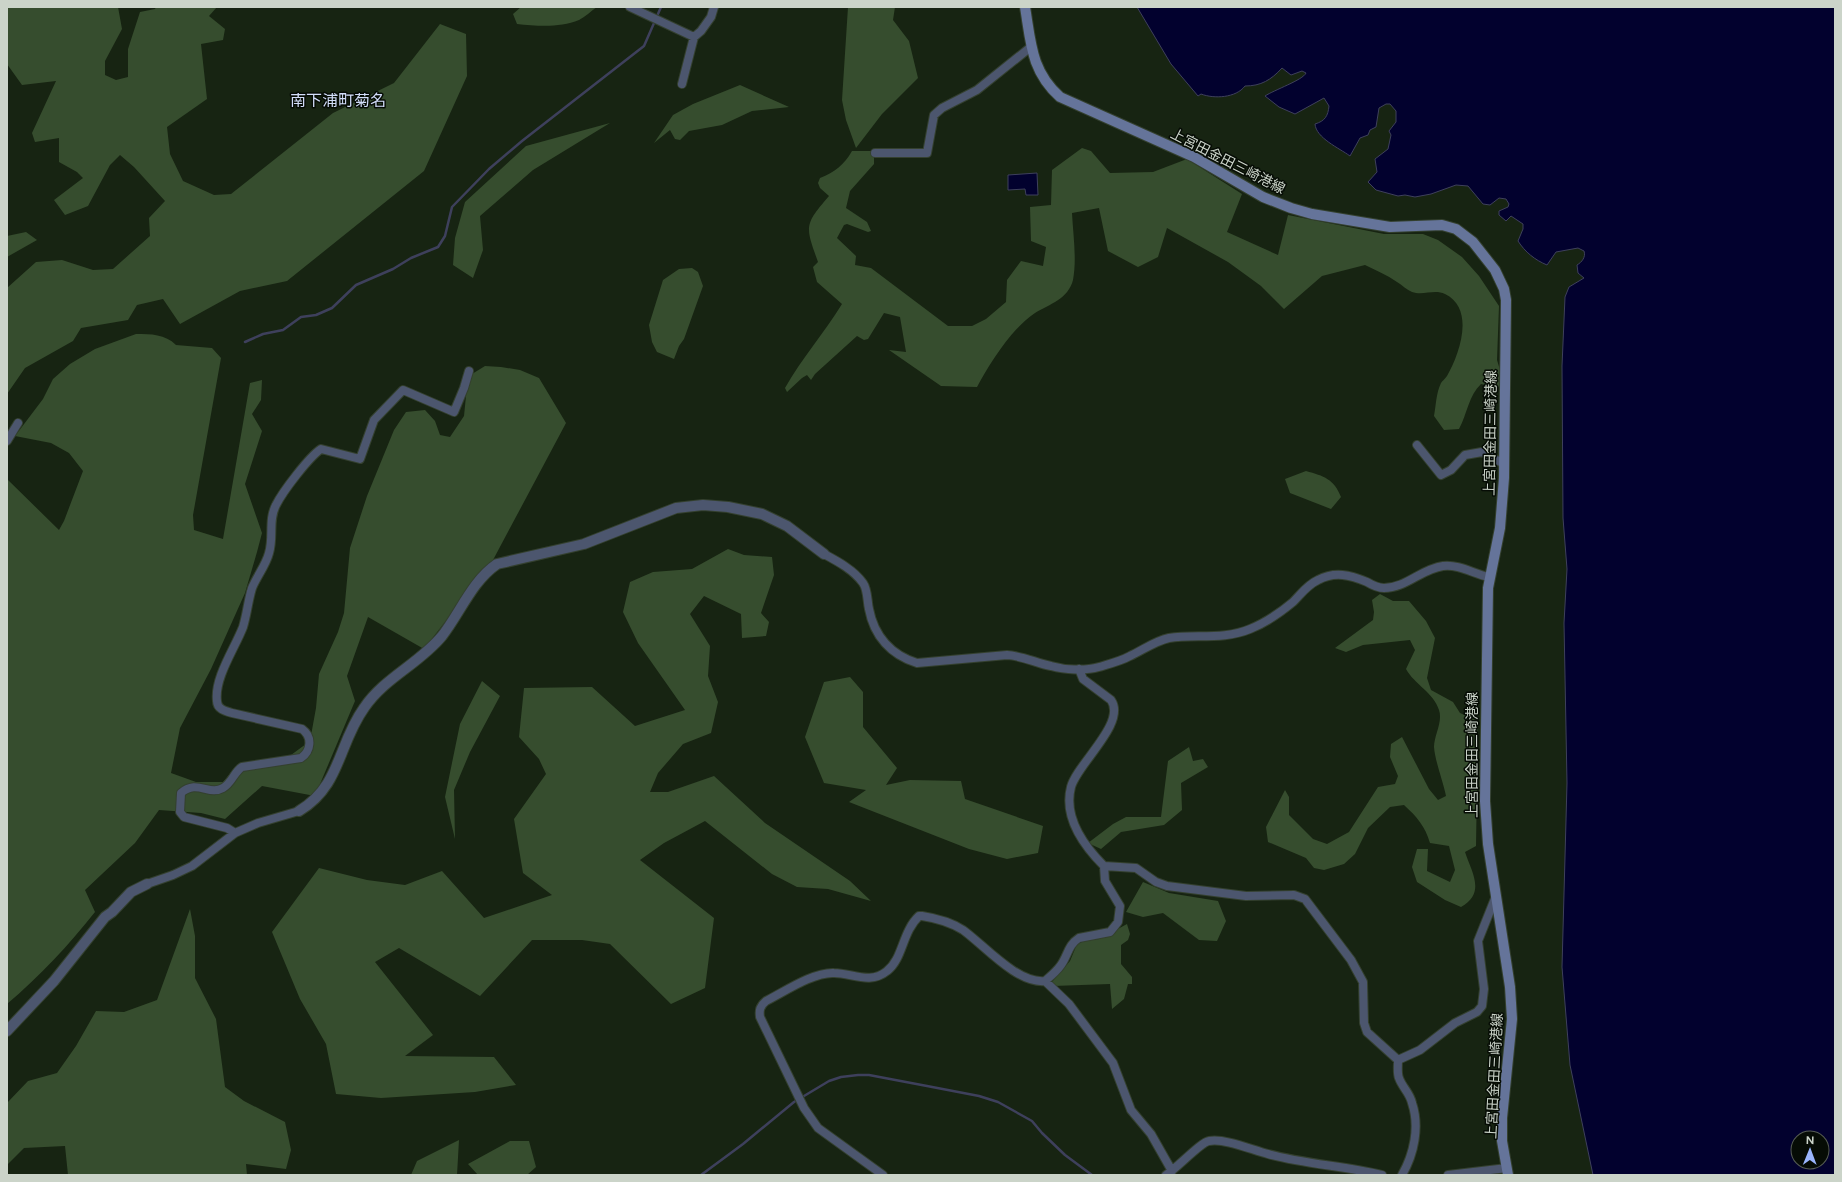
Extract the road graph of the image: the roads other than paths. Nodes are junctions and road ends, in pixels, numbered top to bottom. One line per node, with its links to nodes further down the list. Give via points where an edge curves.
1 (630, 7): 4 (street)
2 (714, 7): 4 (street, via 711,17)
3 (1025, 7): 5 (main road, 上宮田金田三崎港線)
4 (694, 37): 6 (street)
5 (1032, 46): 7 (street, via 977,90 942,108 934,115 927,153); 12 (main road, 上宮田金田三崎港線, via 1038,69 1060,97 1194,157 1263,197 1312,214 1390,227 1442,225 1456,229 1466,236 1495,270 1505,294)
6 (682, 84)
7 (876, 153)
8 (469, 371): 17 (street, via 454,412 403,390 374,420 360,460 322,449 311,458 277,504 271,520 270,552 252,590 243,626 218,687 216,699 222,710 302,729 310,745 301,758 242,767 223,788 217,790 194,786 181,793 180,812 184,817 227,828)
9 (18, 423): 10 (street)
10 (7, 441)
11 (1417, 445): 12 (street, via 1441,475 1451,470 1464,455 1482,452)
12 (1504, 464): 14 (main road, 上宮田金田三崎港線, via 1500,528)
13 (824, 554): 15 (street, via 841,564 862,582 878,636 903,659 917,663 1007,655 1021,656 1052,666); 16 (street, via 787,526 762,514 703,504 676,508 584,544 497,564 476,586 433,646 399,672 365,706 351,729 330,780 315,801)
14 (1489, 577): 15 (street, via 1456,566 1443,566 1421,573 1400,585 1382,588 1350,576 1331,575 1306,587 1281,611 1249,629 1228,634 1168,638 1113,662); 20 (main road, 上宮田金田三崎港線, via 1484,801)
15 (1079, 669): 18 (street, via 1084,679 1114,704 1111,723 1074,779 1070,794 1071,811 1080,838)
16 (299, 811): 17 (street, via 258,822)
17 (235, 833): 19 (street, via 192,866)
18 (1104, 866): 21 (street, via 1105,881 1120,906 1118,922 1110,932 1079,938 1070,944 1060,967); 23 (street, via 1136,868 1156,882 1178,889 1246,896 1294,895 1305,899 1351,960 1363,982 1364,1023 1367,1032)
19 (147, 884): 22 (street, via 131,892 105,917 54,981)
20 (1496, 896): 23 (street, via 1478,941 1484,989 1482,1006 1420,1050); 24 (main road, 上宮田金田三崎港線, via 1510,987 1512,1019 1502,1118 1502,1141)
21 (1046, 982): 25 (street, via 1069,1004 1113,1064 1131,1110 1151,1134); 26 (street, via 1039,982 1006,966 961,929 919,916 908,928 894,963 886,972 864,978 835,972 820,974 761,1005 760,1017 800,1099 818,1128)
22 (7, 1031)
23 (1398, 1060): 28 (street, via 1399,1080 1413,1104 1415,1131 1414,1149)
24 (1507, 1171): 29 (street)
25 (1169, 1173): 27 (street, via 1202,1143 1210,1141 1239,1145 1267,1154 1329,1167)
26 (883, 1175)
27 (1382, 1175)
28 (1402, 1175)
29 (1448, 1175)

